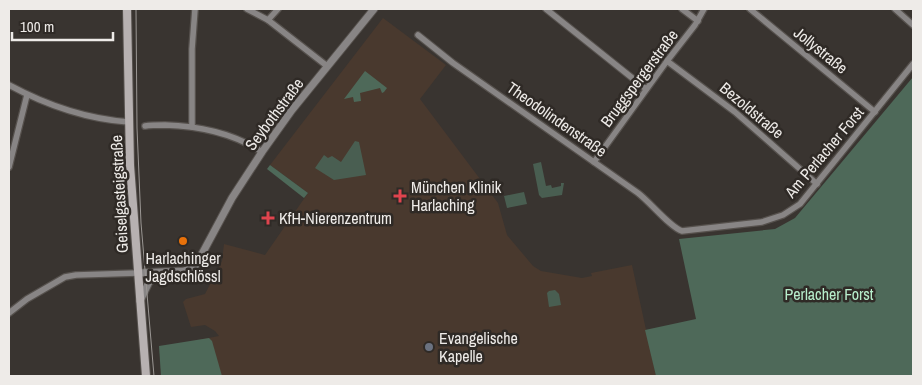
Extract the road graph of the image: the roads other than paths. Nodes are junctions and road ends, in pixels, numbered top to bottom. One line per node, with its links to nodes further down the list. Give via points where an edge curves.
1 (127, 9): 22 (main road, Geiselgasteigstraße)
2 (195, 9): 24 (street)
3 (247, 9): 11 (street)
4 (278, 9): 11 (street)
5 (374, 9): 17 (street, Seybothstraße)
6 (546, 9): 19 (street)
7 (682, 9): 12 (street)
8 (704, 9): 12 (street, Bruggspergerstraße)
9 (750, 9): 21 (street, Jollystraße)
10 (895, 9): 13 (street)
11 (268, 20): 17 (street)
12 (698, 21): 15 (street, Bruggspergerstraße)
13 (913, 25)
14 (418, 35): 26 (street, Theodolindenstraße)
15 (667, 60): 19 (street, Bruggspergerstraße); 28 (street, Bezoldstraße, via 735,112)
16 (913, 64): 21 (street, Am Perlacher Forst)
17 (327, 66): 25 (street, Seybothstraße)
18 (9, 85): 20 (street)
19 (646, 89): 26 (street, Bruggspergerstraße)
20 (27, 94): 22 (street, via 74,112); 27 (street)
21 (875, 112): 28 (street, Am Perlacher Forst)
22 (128, 122): 30 (main road, Geiselgasteigstraße)
23 (145, 126): 24 (street)
24 (192, 127): 25 (street, via 233,137)
25 (262, 152): 31 (street, Seybothstraße, via 194,267)
26 (594, 162): 29 (street, Theodolindenstraße, via 642,196)
27 (9, 167)
28 (817, 184): 29 (street, Am Perlacher Forst, via 792,210 774,219 694,230)
29 (676, 228)
30 (138, 273): 31 (street, Seybothstraße); 32 (main road, Geiselgasteigstraße); 33 (street, via 65,277)
31 (165, 273): 32 (street, via 149,282)
32 (140, 302): 34 (main road, Geiselgasteigstraße)
33 (9, 313)
34 (146, 376)

